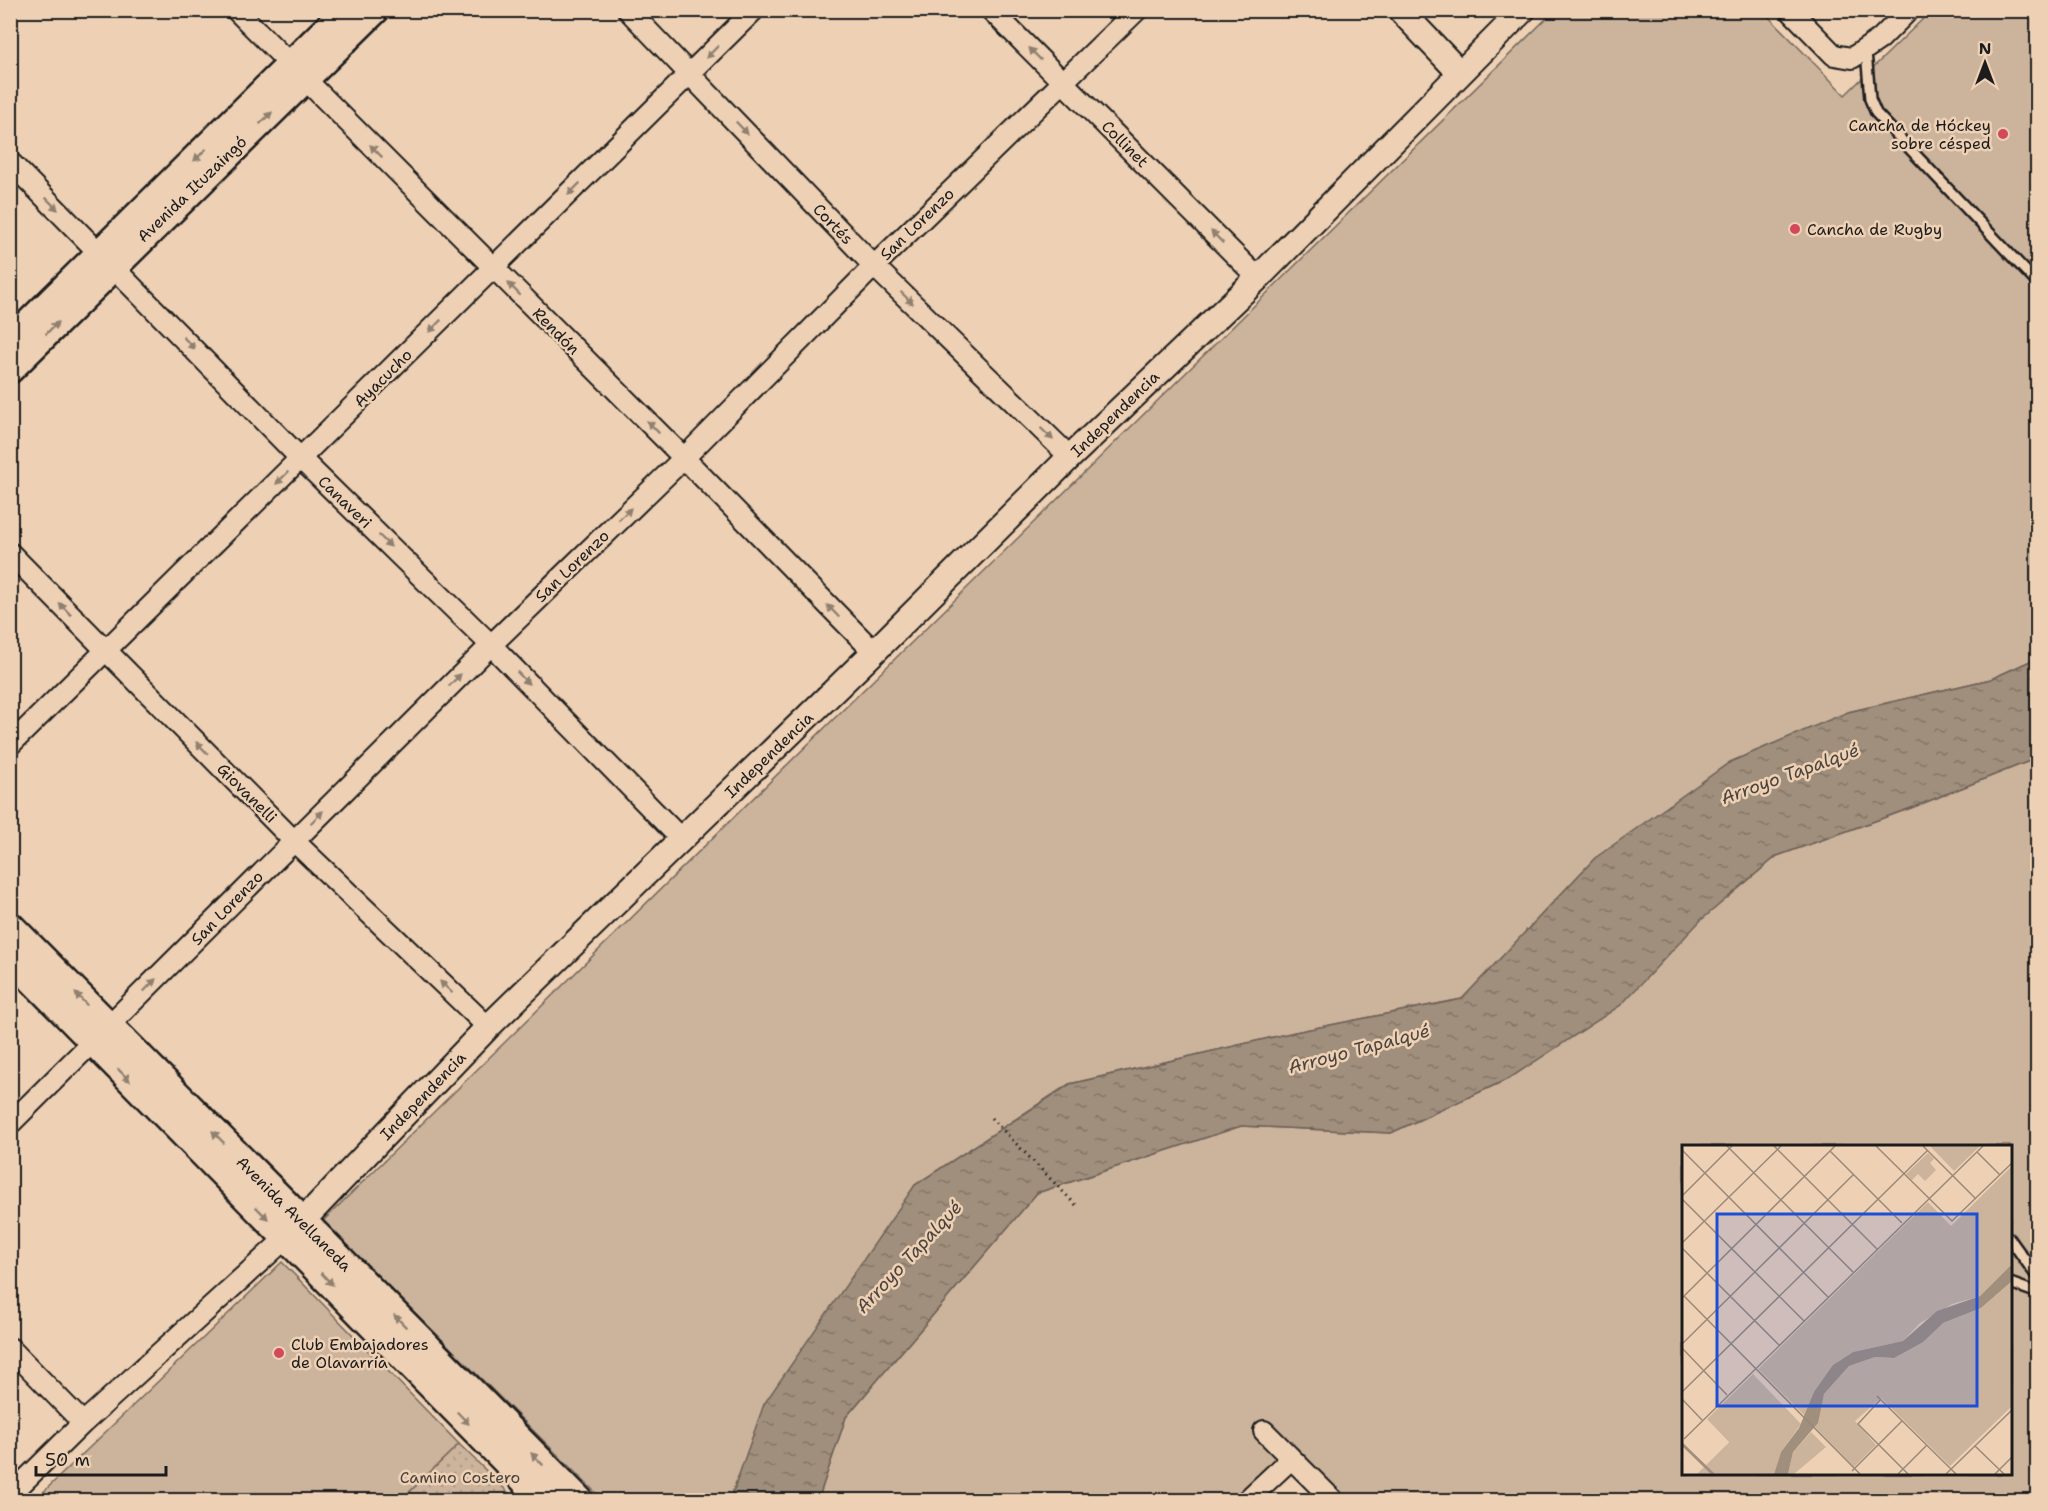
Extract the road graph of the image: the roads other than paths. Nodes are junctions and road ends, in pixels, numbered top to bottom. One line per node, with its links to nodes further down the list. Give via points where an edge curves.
1 (236, 10): 13 (street, Rendón)
2 (346, 10): 13 (main road, Avenida Ituzaingó)
3 (375, 10): 13 (main road, Avenida Ituzaingó)
4 (628, 10): 15 (street, Cortés)
5 (754, 10): 15 (street, Ayacucho, one-way to 15)
6 (991, 10): 16 (street, Collinet, one-way to 6)
7 (1137, 10): 16 (street, San Lorenzo)
8 (1400, 10): 14 (street)
9 (1523, 10): 14 (street, Independencia)
10 (1790, 10): 12 (street, via 1834,55 1852,58)
11 (1909, 10): 12 (street)
12 (1866, 51): 22 (lane, via 1870,99 1876,113)
13 (298, 73): 18 (main road, Avenida Ituzaingó); 20 (street, Rendón, one-way to 13)
14 (1460, 73): 21 (street, Independencia)
15 (690, 74): 19 (street, Cortés, one-way to 19); 20 (street, Ayacucho, one-way to 20)
16 (1062, 82): 19 (street, San Lorenzo); 21 (street, Collinet, one-way to 16)
17 (10, 162): 18 (street, Canaveri, one-way to 18)
18 (107, 259): 23 (main road, Avenida Ituzaingó); 24 (main road, Avenida Ituzaingó, one-way to 18); 27 (street, Canaveri, one-way to 27)
19 (874, 266): 25 (street, Cortés, one-way to 25); 26 (street, San Lorenzo)
20 (493, 269): 26 (street, Rendón, one-way to 20); 27 (street, Ayacucho, one-way to 27)
21 (1258, 278): 25 (street, Independencia)
22 (2037, 284)
23 (10, 342)
24 (10, 369)
25 (1070, 457): 31 (street, Independencia)
26 (684, 458): 29 (street, San Lorenzo, one-way to 26); 31 (street, Rendón, one-way to 26)
27 (301, 459): 29 (street, Canaveri, one-way to 29); 30 (street, Ayacucho, one-way to 30)
28 (10, 553): 30 (street, Giovanelli, one-way to 28)
29 (491, 645): 33 (street, San Lorenzo, one-way to 29); 34 (street, Canaveri, one-way to 34)
30 (107, 652): 32 (street, Ayacucho); 33 (street, Giovanelli, one-way to 30)
31 (874, 652): 34 (street, Independencia)
32 (10, 745)
33 (293, 840): 37 (street, Giovanelli, one-way to 33); 38 (street, San Lorenzo, one-way to 33)
34 (682, 840): 37 (street, Independencia)
35 (10, 926): 38 (main road, Avenida Avellaneda, one-way to 35)
36 (10, 957): 38 (main road, Avenida Avellaneda)
37 (488, 1027): 40 (street, Independencia)
38 (101, 1036): 39 (street, San Lorenzo); 40 (main road, Avenida Avellaneda)
39 (10, 1124)
40 (294, 1230): 46 (street, Independencia); 50 (main road, Avenida Avellaneda, one-way to 50); 51 (main road, Avenida Avellaneda, one-way to 40)
41 (2012, 1242): 42 (lane)
42 (2037, 1278)
43 (2012, 1284): 44 (lane)
44 (2037, 1293)
45 (10, 1348): 46 (street)
46 (83, 1423): 49 (street, Independencia)
47 (1263, 1431): 48 (street)
48 (1291, 1459): 52 (street); 53 (street)
49 (10, 1495)
50 (544, 1500)
51 (579, 1500)
52 (1246, 1500)
53 (1333, 1500)

